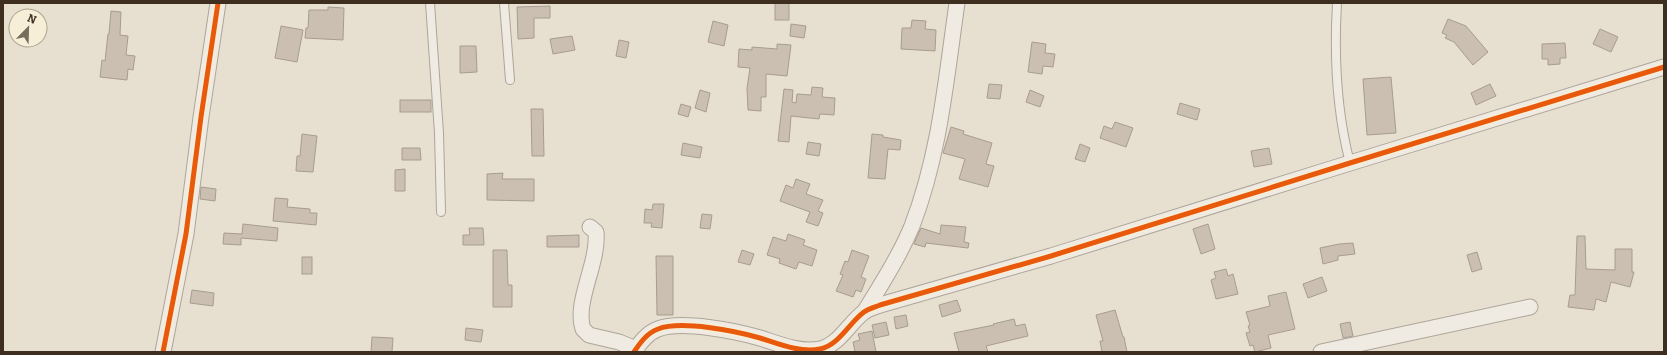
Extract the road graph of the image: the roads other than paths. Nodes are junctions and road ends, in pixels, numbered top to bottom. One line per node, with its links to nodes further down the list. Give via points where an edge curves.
1 (218, 3): 15 (street, via 186,234)
2 (430, 3): 9 (lane, via 439,133)
3 (504, 3): 7 (lane)
4 (956, 3): 12 (street, via 936,145 929,174 911,227)
5 (1337, 3): 8 (lane, via 1341,118)
6 (1664, 67): 8 (street)
7 (510, 80)
8 (1350, 163): 12 (street)
9 (441, 212)
10 (590, 227): 14 (street, via 596,232 596,245 580,314 582,329 589,334 619,342)
11 (1530, 307): 16 (street)
12 (865, 311): 13 (street)
13 (827, 349): 14 (street, via 806,350 730,331 677,326 658,329 649,334)
14 (635, 351)
15 (164, 352)
16 (1321, 352)

